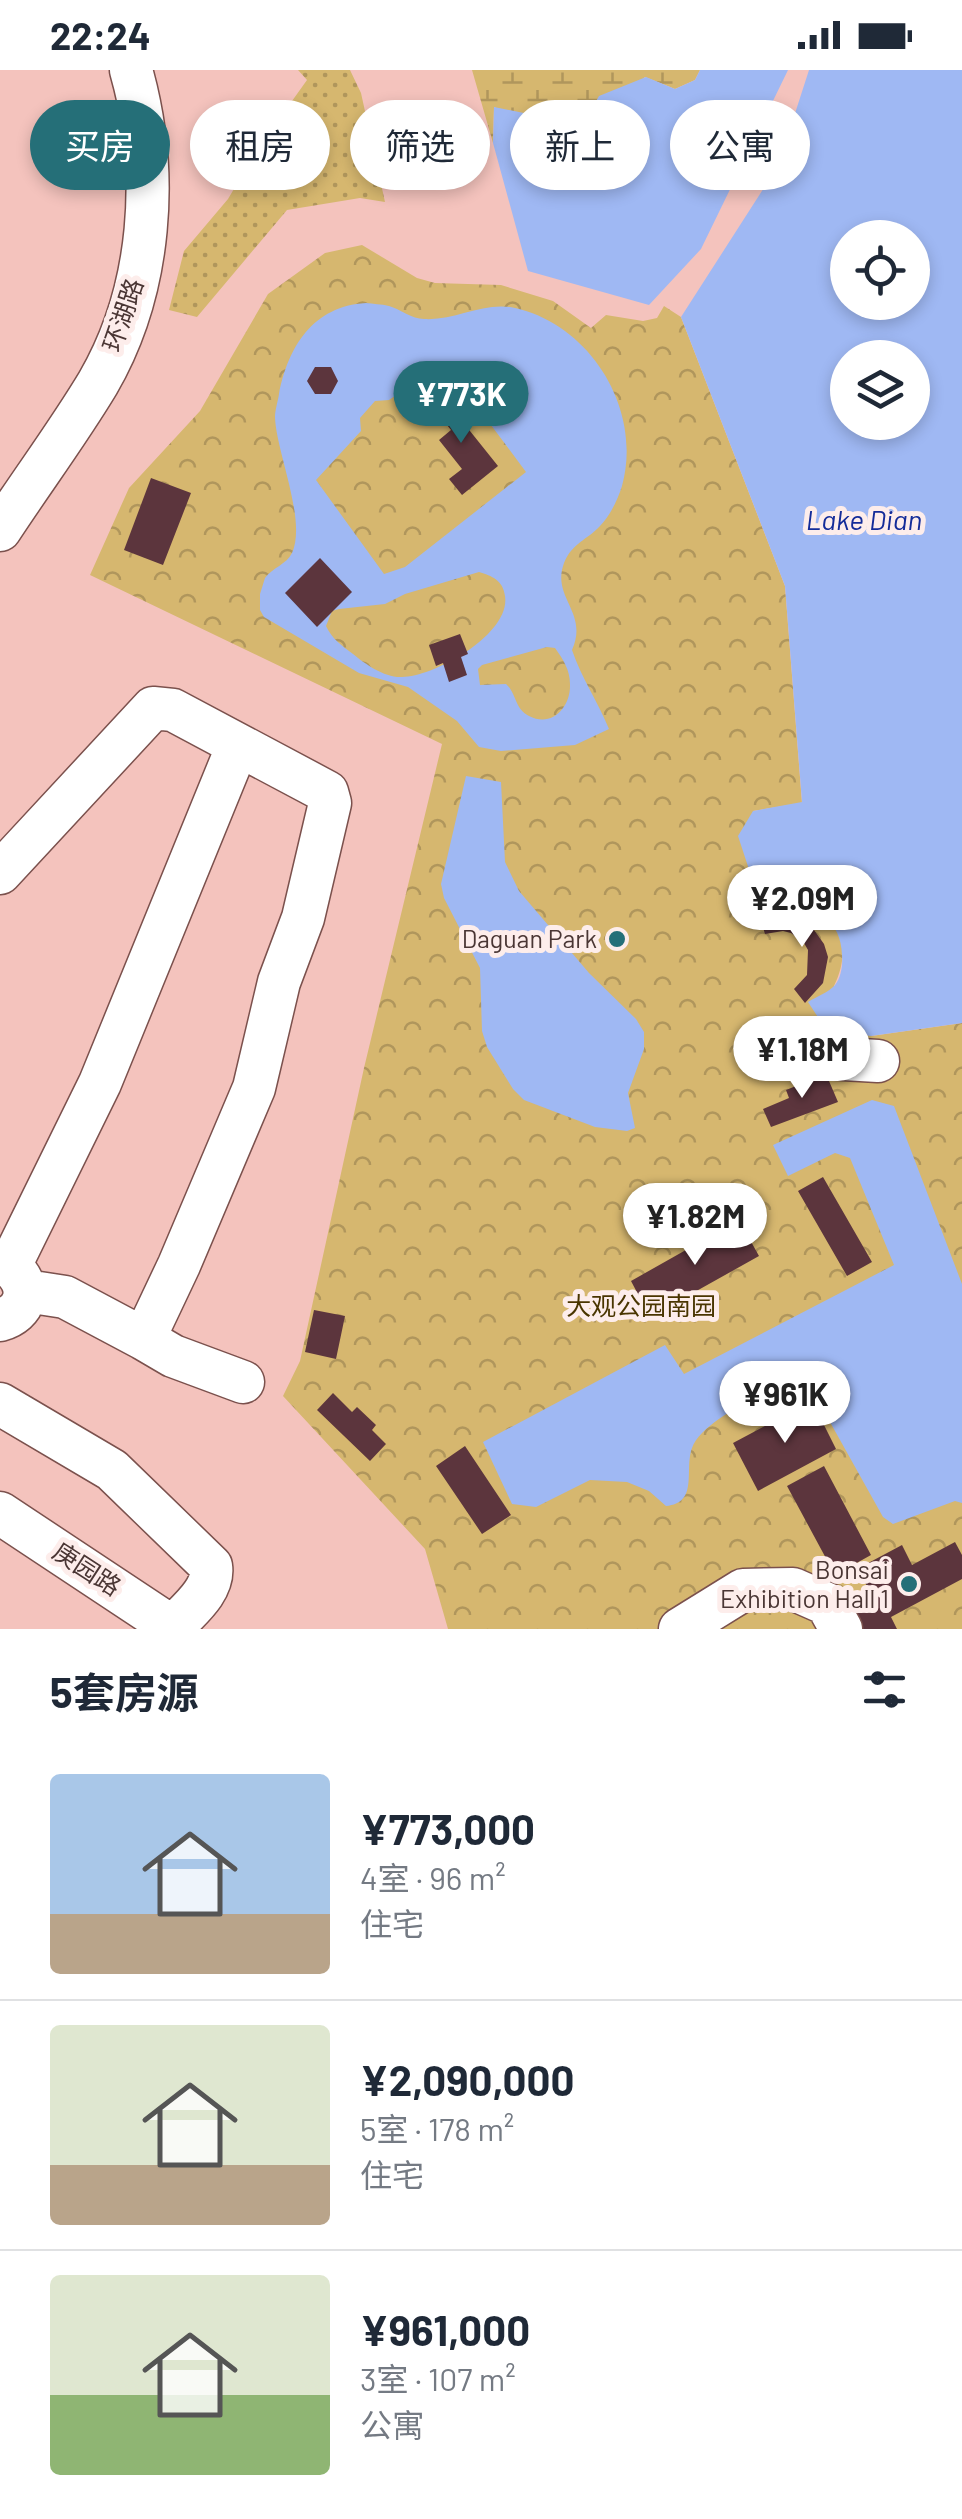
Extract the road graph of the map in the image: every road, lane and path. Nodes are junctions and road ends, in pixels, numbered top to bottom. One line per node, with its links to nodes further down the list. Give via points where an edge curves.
1 (131, 70): 2 (street, 环湖路, via 146,140 142,262 99,380)
2 (0, 530)
3 (238, 745): 4 (street, via 174,710 153,708); 7 (street, via 170,920); 8 (street, via 327,792 330,803 254,1088)
4 (0, 873)
5 (826, 1058): 6 (street)
6 (878, 1060)
7 (9, 1285): 8 (street, via 65,1297)
8 (144, 1339): 9 (street)
9 (243, 1382)
10 (0, 1404): 12 (street, via 112,1470 211,1566 208,1588)
11 (0, 1514): 12 (street, 庚园路)
12 (178, 1622)
13 (680, 1629): 14 (street, via 743,1590 794,1590 827,1604)
14 (841, 1629)

